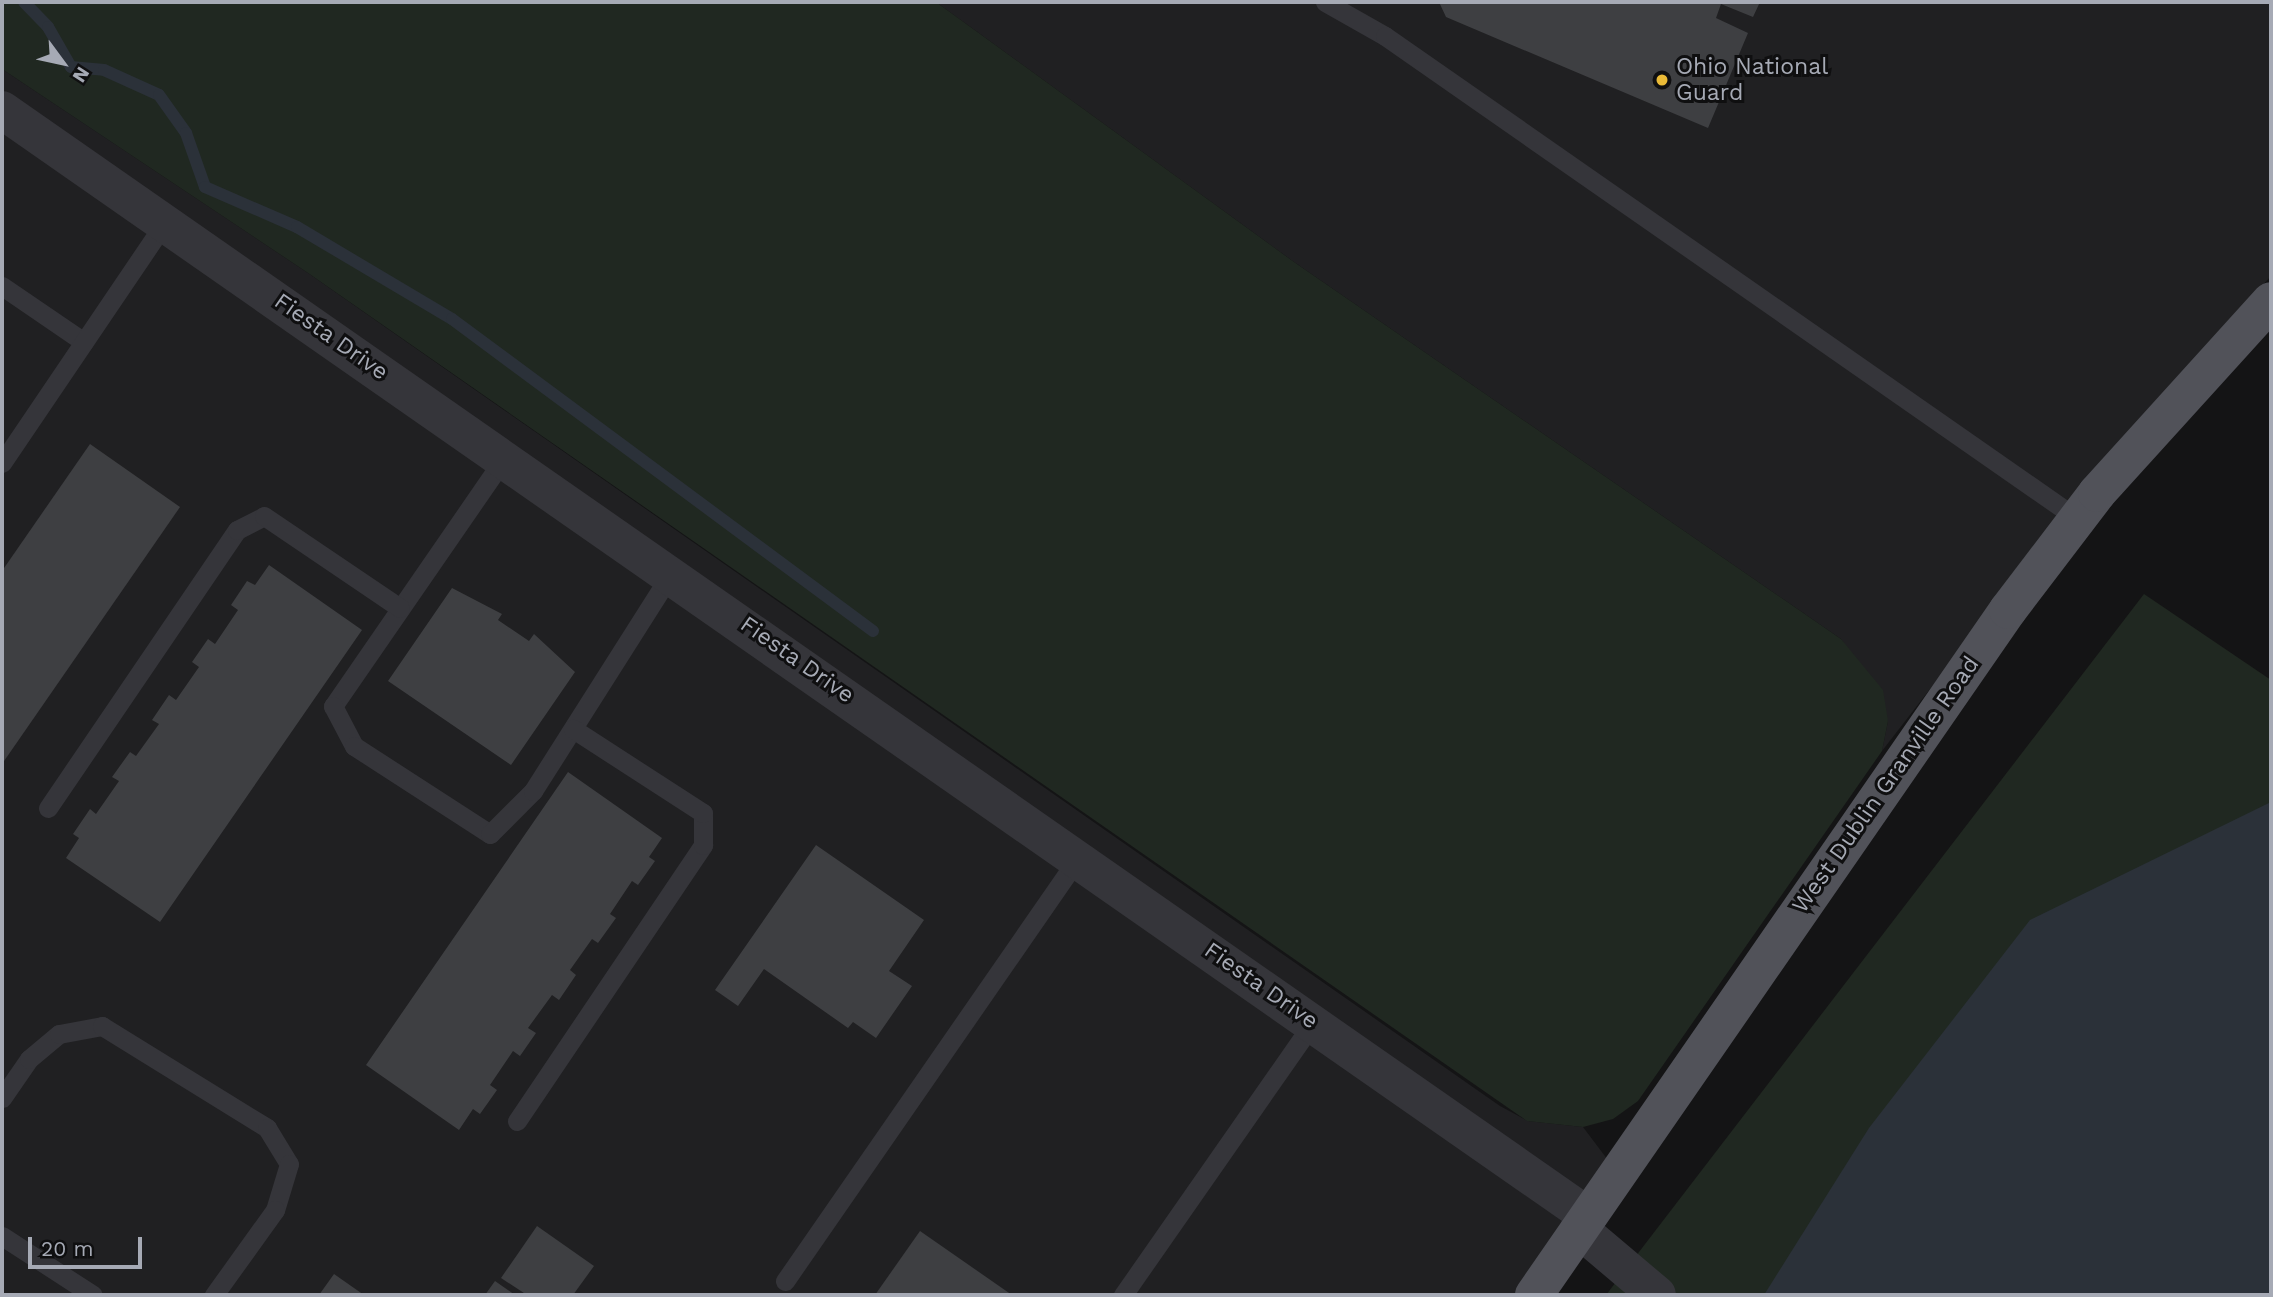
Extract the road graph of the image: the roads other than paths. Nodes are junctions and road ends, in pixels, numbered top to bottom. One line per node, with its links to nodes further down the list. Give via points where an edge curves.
1 (1325, 2): 9 (lane, via 1385,36)
2 (2, 110): 3 (street, Fiesta Drive)
3 (165, 222): 6 (lane); 7 (street, Fiesta Drive)
4 (2, 286): 6 (lane)
5 (2271, 301): 9 (main road, West Dublin Granville Road)
6 (84, 342): 8 (lane)
7 (505, 457): 10 (street, Fiesta Drive); 11 (lane)
8 (2, 463)
9 (2078, 519): 18 (main road, West Dublin Granville Road, via 1899,763)
10 (672, 572): 12 (lane); 14 (street, Fiesta Drive)
11 (400, 608): 12 (lane, via 333,706 354,746 490,834 533,791); 13 (lane, via 264,516 237,530)
12 (573, 729): 17 (lane, via 703,813 704,845)
13 (48, 808)
14 (1078, 858): 15 (street, Fiesta Drive); 20 (lane)
15 (1313, 1023): 18 (street, Fiesta Drive); 23 (lane)
16 (2, 1098): 22 (lane, via 29,1059 59,1034 102,1026 267,1128 289,1164 275,1210)
17 (517, 1121)
18 (1583, 1222): 24 (main road, West Dublin Granville Road); 25 (street, Fiesta Drive)
19 (2, 1236): 21 (lane)
20 (785, 1281)
21 (93, 1295)
22 (214, 1295)
23 (1123, 1295)
24 (1534, 1295)
25 (1657, 1295)

